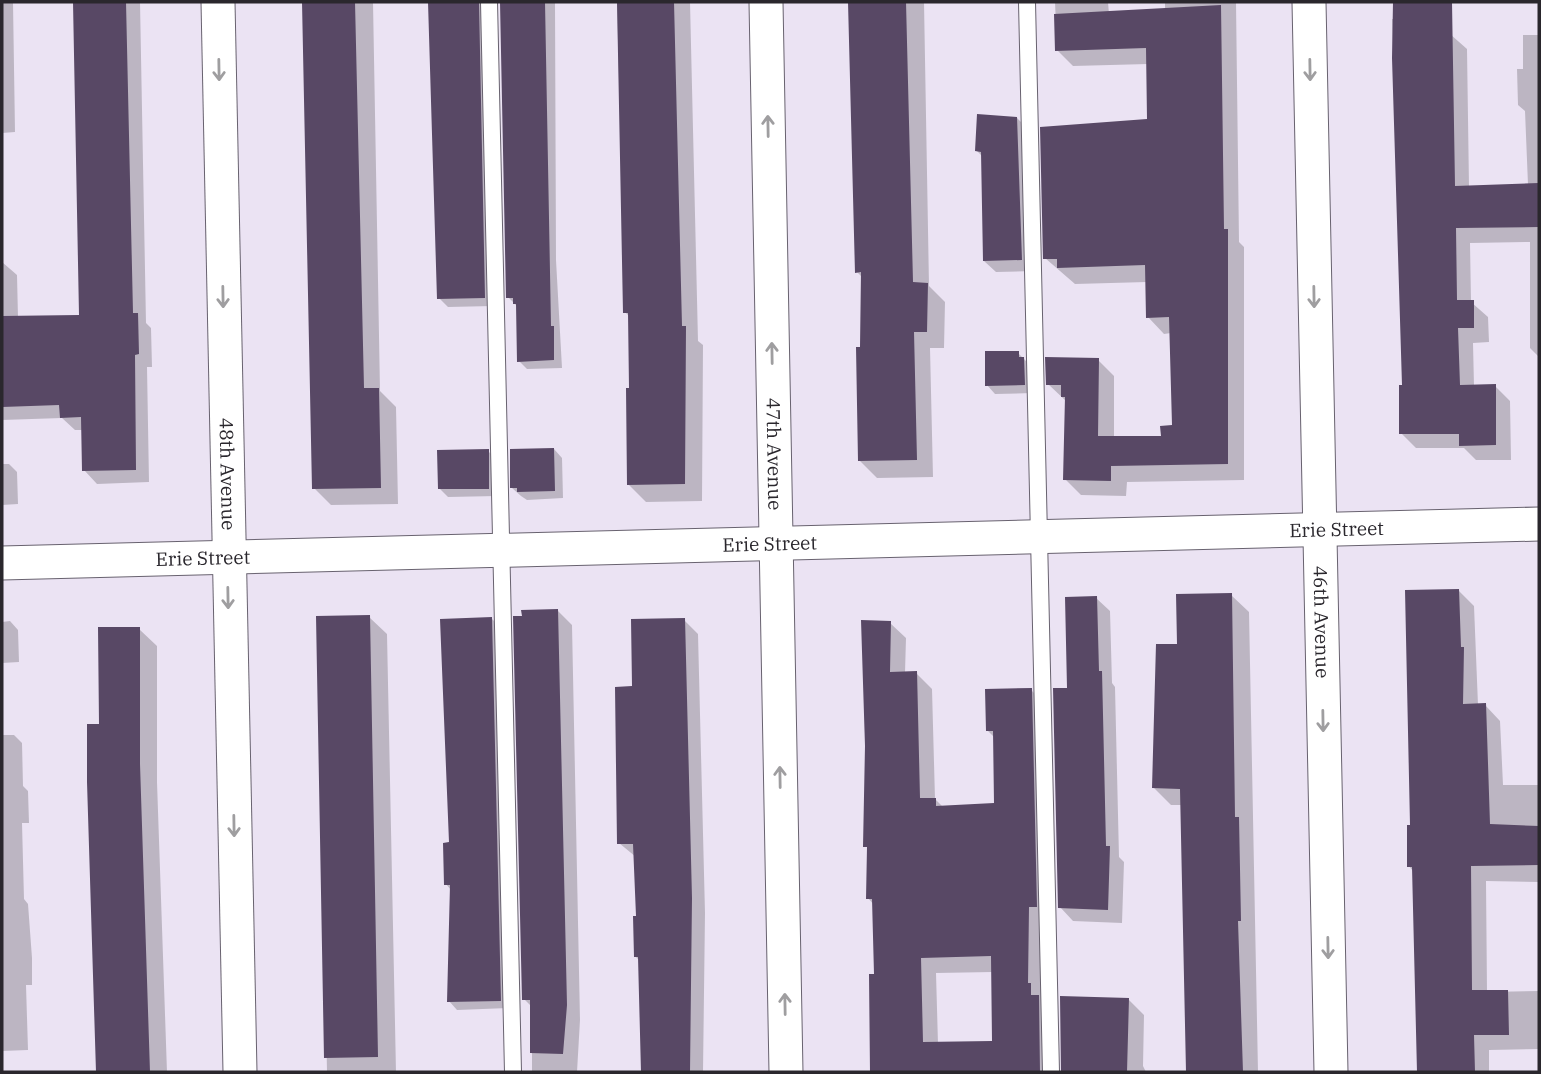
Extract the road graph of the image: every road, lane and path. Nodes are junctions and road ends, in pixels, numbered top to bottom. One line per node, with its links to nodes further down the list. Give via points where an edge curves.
1 (218, 2): 11 (street, 48th Avenue, one-way to 11)
2 (489, 2): 10 (lane)
3 (766, 2): 9 (street, 47th Avenue, one-way to 3)
4 (1027, 2): 8 (lane)
5 (1309, 2): 7 (street, 46th Avenue, one-way to 7)
6 (1539, 524): 7 (street, Erie Street)
7 (1319, 531): 8 (street, Erie Street); 17 (street, 46th Avenue, one-way to 17)
8 (1039, 537): 9 (street, Erie Street); 16 (lane)
9 (775, 544): 10 (street, Erie Street); 15 (street, 47th Avenue, one-way to 9)
10 (502, 551): 11 (street, Erie Street); 14 (lane)
11 (227, 559): 12 (street, Erie Street); 13 (street, 48th Avenue, one-way to 13)
12 (2, 563)
13 (240, 1072)
14 (513, 1072)
15 (786, 1072)
16 (1051, 1072)
17 (1331, 1072)

